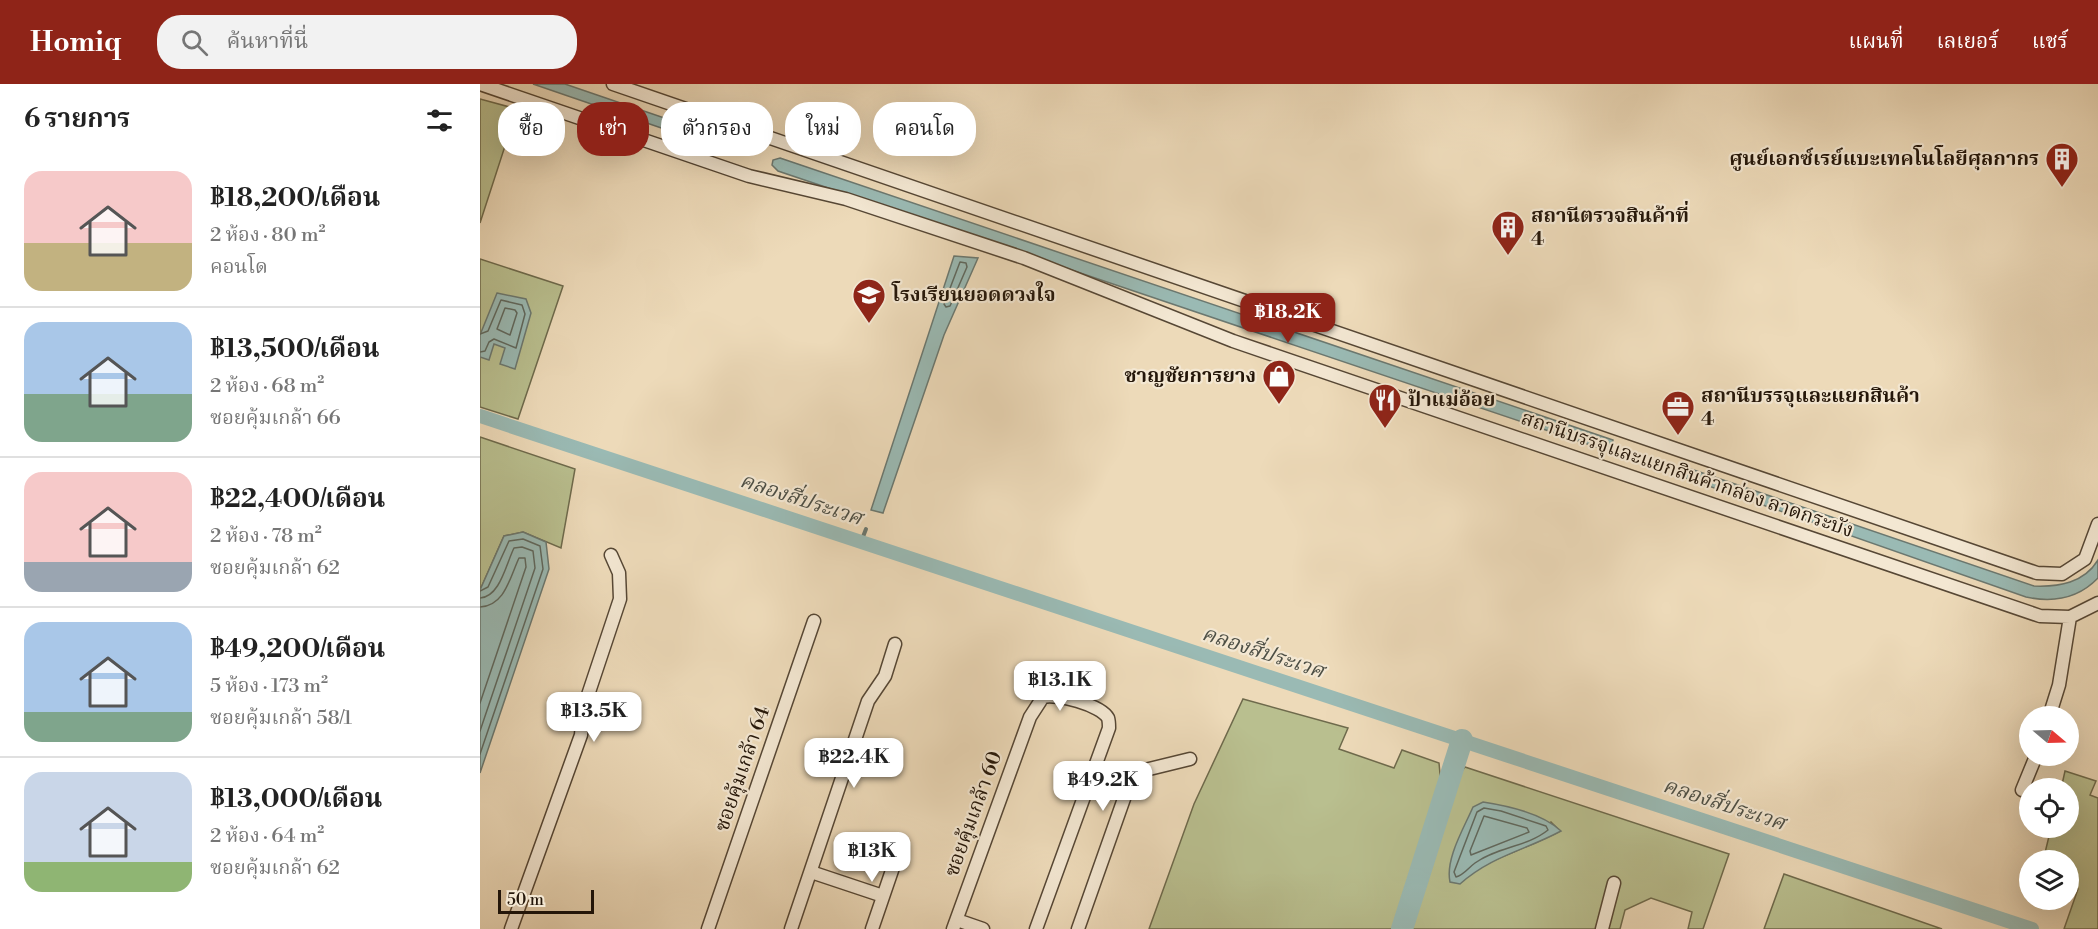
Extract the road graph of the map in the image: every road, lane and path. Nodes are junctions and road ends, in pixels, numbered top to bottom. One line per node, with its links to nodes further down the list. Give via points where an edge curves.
1 (480, 84): 6 (street, สถานีบรรจุและแยกสินค้ากล่อง ลาดกระบัง, via 749,176 846,199 1024,258 1233,341 2040,616)
2 (613, 84): 3 (street, สถานีบรรจุและแยกสินค้ากล่อง ลาดกระบัง, via 2037,573 2062,574 2085,559)
3 (2098, 524)
4 (611, 555): 16 (street, via 619,573 620,599 583,710 581,735)
5 (2098, 603): 6 (street, สถานีบรรจุและแยกสินค้ากล่อง ลาดกระบัง)
6 (2070, 617): 9 (street)
7 (814, 621): 17 (street, ซอยคุ้มเกล้า 64)
8 (895, 644): 12 (street, via 885,676 868,701)
9 (2052, 706)
10 (1190, 759): 22 (street, via 1132,776)
11 (900, 847): 14 (street)
12 (811, 872): 14 (street); 18 (street)
13 (1614, 883): 23 (street)
14 (883, 896): 19 (street)
15 (955, 924): 20 (street, ซอยคุ้มเกล้า 60); 21 (street, ซอยคุ้มเกล้า 60, via 1030,717 1043,697 1053,694 1098,709 1108,718 1109,728)
16 (511, 929)
17 (708, 929)
18 (791, 929)
19 (872, 929)
20 (983, 929)
21 (1036, 929)
22 (1078, 929)
23 (1602, 929)

